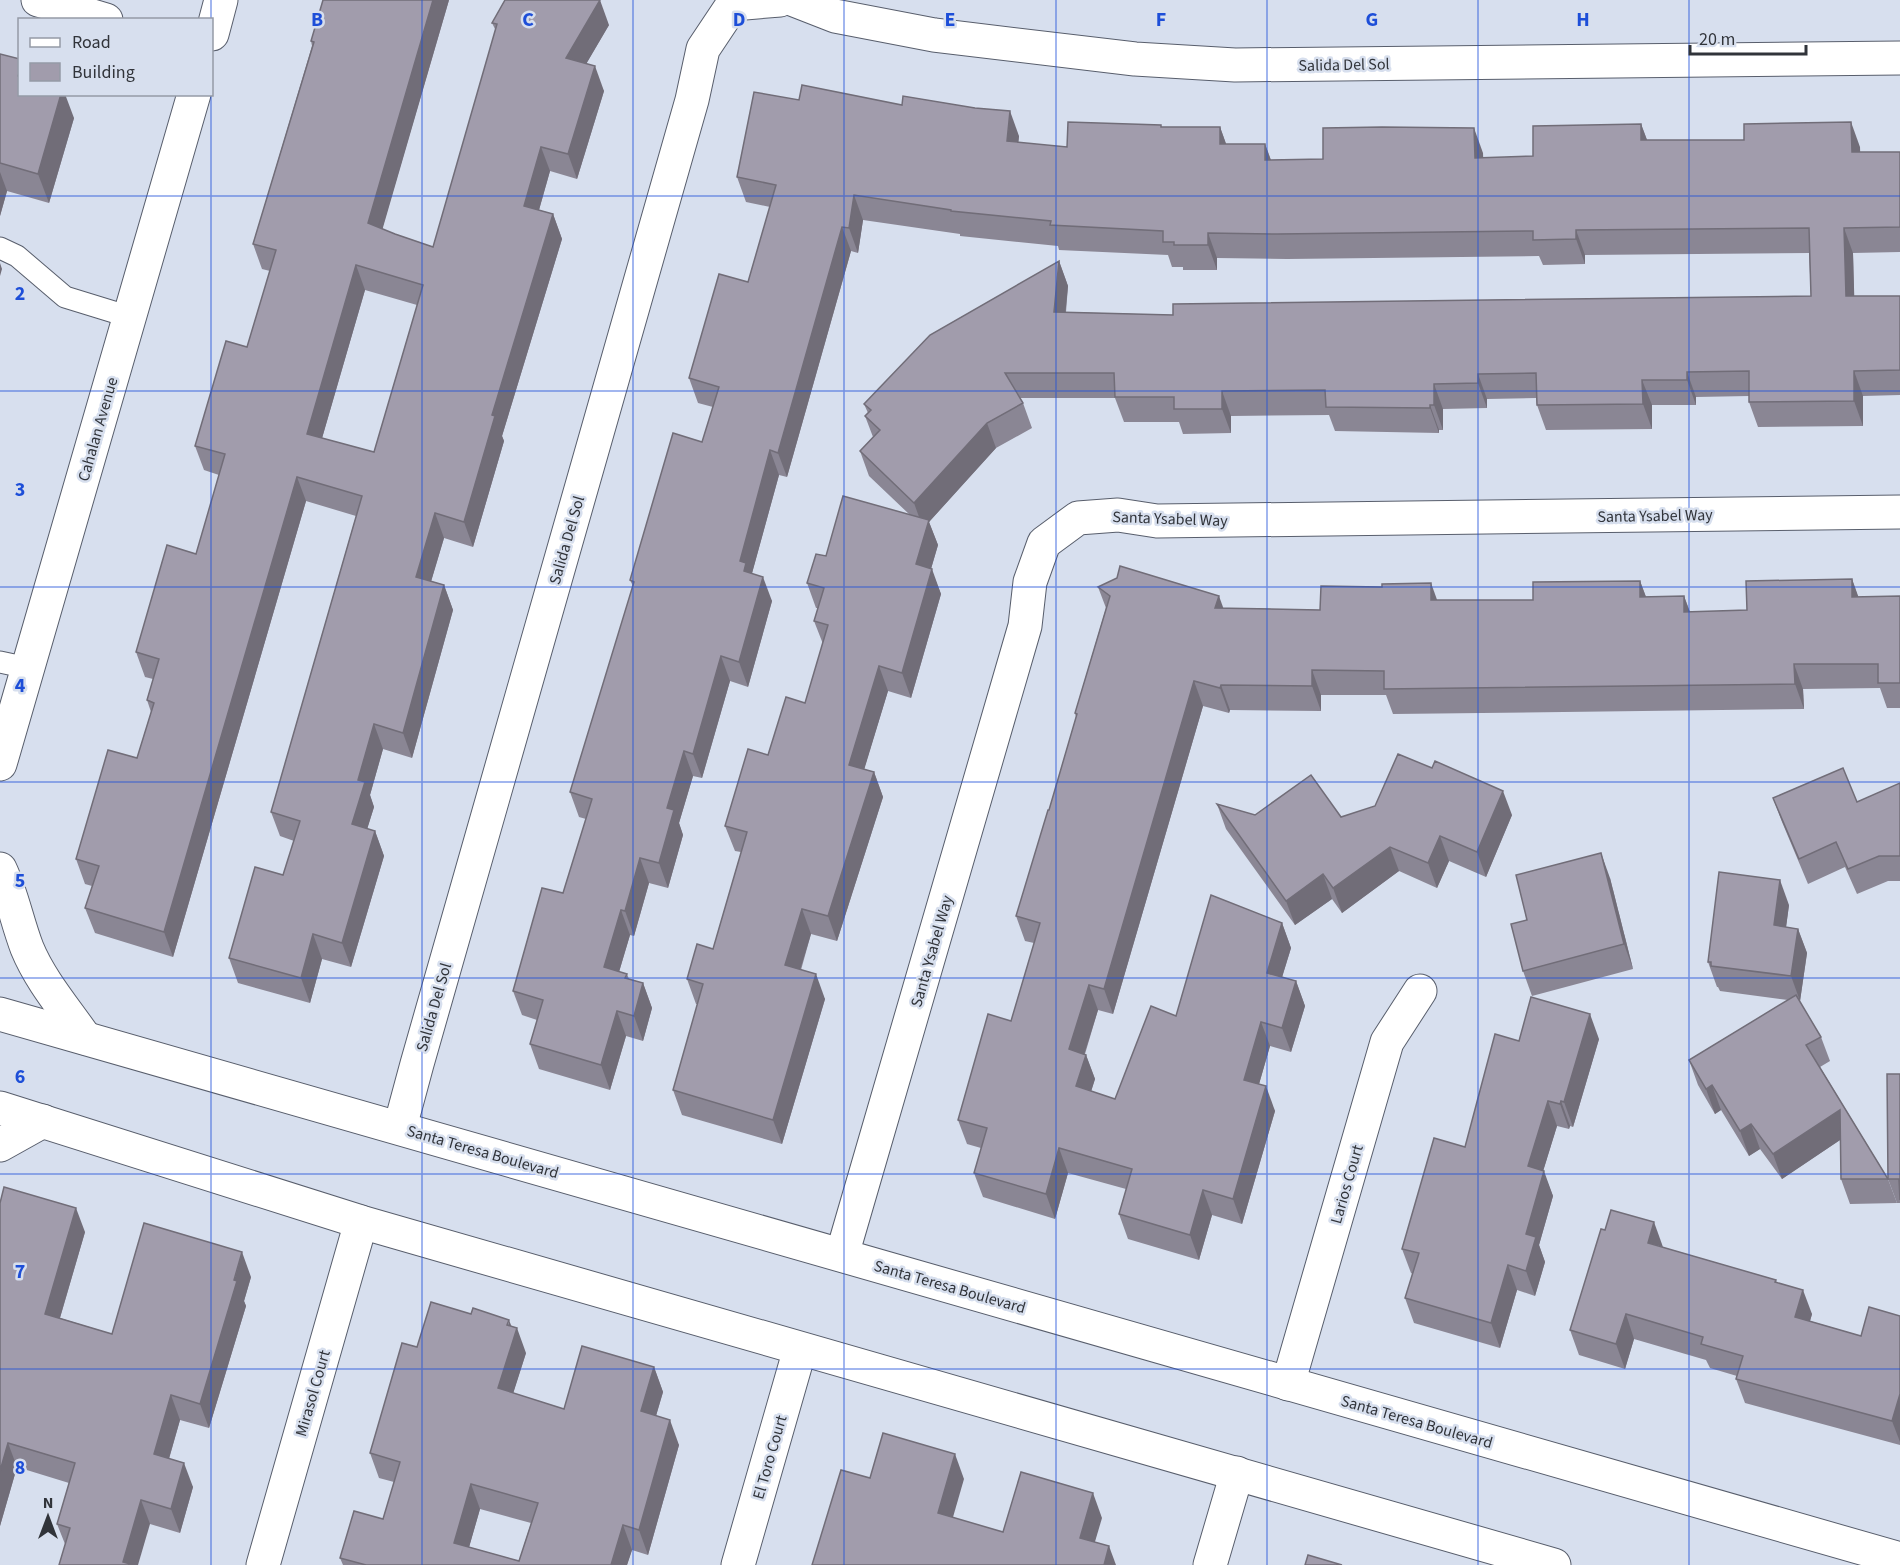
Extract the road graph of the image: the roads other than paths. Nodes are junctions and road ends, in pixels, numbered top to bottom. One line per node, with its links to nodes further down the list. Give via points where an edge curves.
1 (38, 0): 5 (street)
2 (221, 0): 6 (street)
3 (780, 0): 20 (street, Salida Del Sol, via 734,4 703,50)
4 (794, 0): 7 (street, Salida Del Sol, via 835,16 934,35 1136,59 1234,65)
5 (99, 18)
6 (213, 30)
7 (1900, 58)
8 (193, 96): 10 (street, Cahalan Avenue)
9 (0, 248): 10 (lane, via 17,256 65,297)
10 (130, 317): 12 (street, Cahalan Avenue)
11 (1900, 512): 23 (street, Santa Ysabel Way, via 1157,521 1118,514 1078,518 1044,543 1030,582 1025,626)
12 (14, 665): 13 (street, Cahalan Avenue)
13 (0, 764)
14 (0, 869): 17 (street, via 28,949)
15 (1420, 991): 25 (street, Larios Court, via 1387,1042)
16 (0, 1014): 17 (street, Santa Teresa Boulevard)
17 (85, 1038): 20 (street, Santa Teresa Boulevard)
18 (0, 1108): 19 (street)
19 (43, 1121): 21 (street); 22 (street)
20 (400, 1127): 23 (street, Santa Teresa Boulevard)
21 (0, 1145)
22 (361, 1222): 24 (street); 28 (street, Mirasol Court)
23 (842, 1255): 25 (street, Santa Teresa Boulevard)
24 (800, 1349): 26 (street); 29 (street, El Toro Court)
25 (1288, 1384): 27 (street, Santa Teresa Boulevard)
26 (1237, 1473): 30 (street); 31 (street)
27 (1900, 1559)
28 (263, 1565)
29 (738, 1565)
30 (1210, 1565)
31 (1554, 1565)

